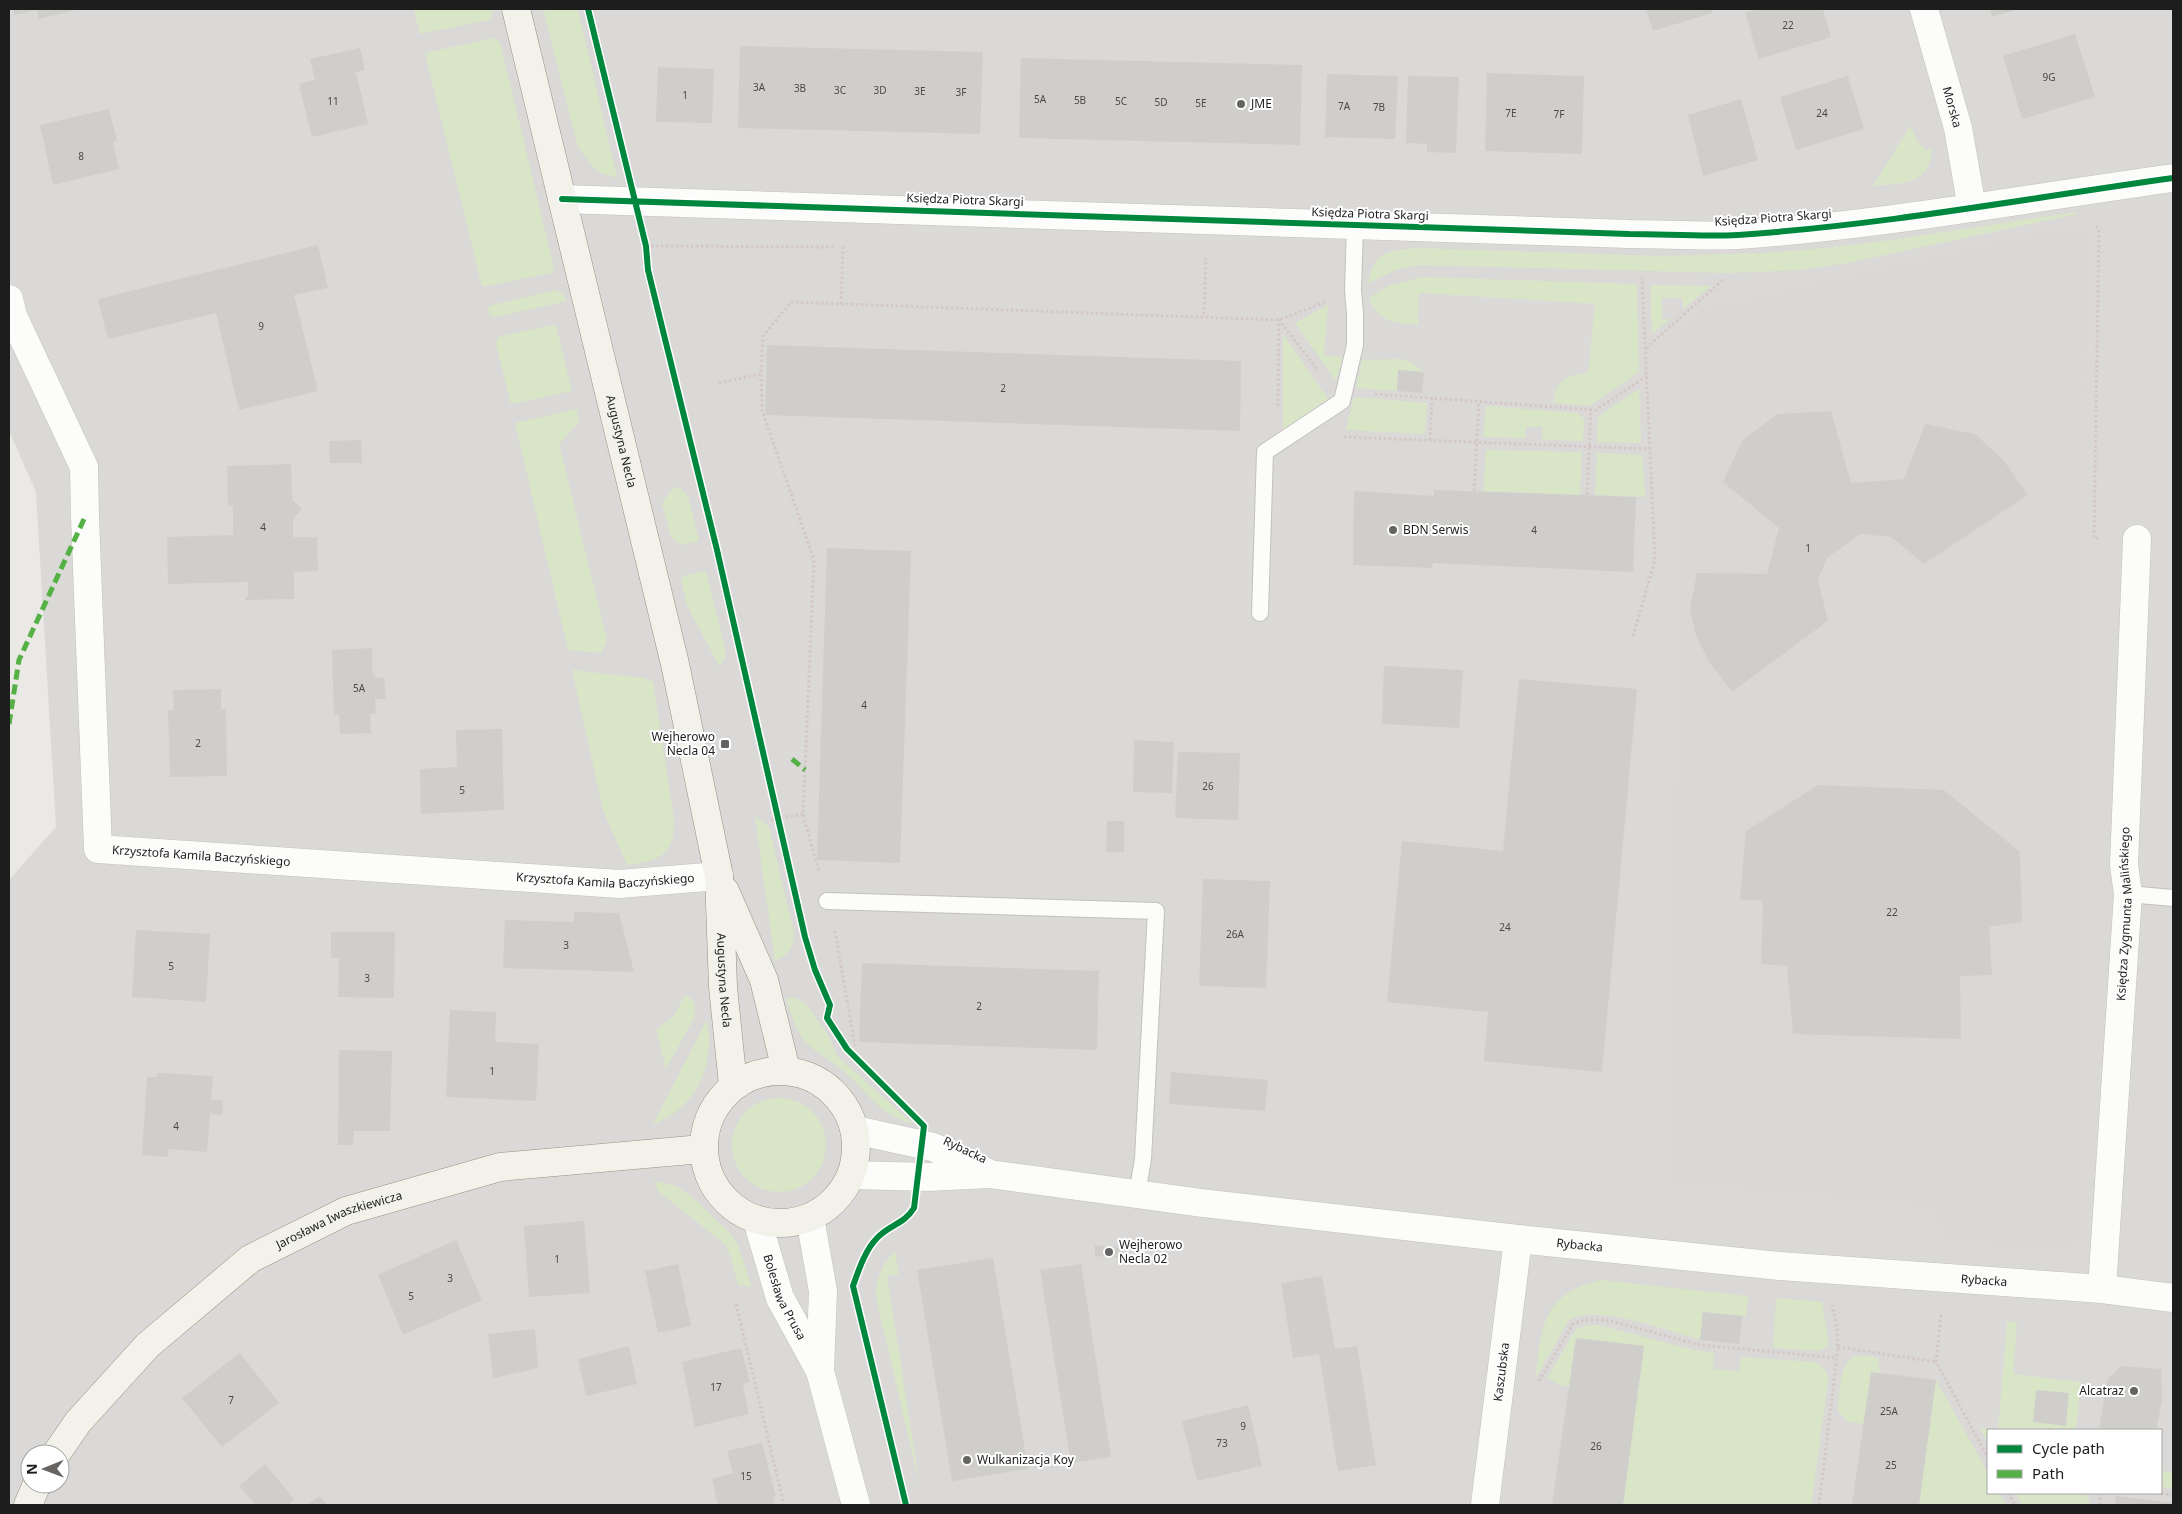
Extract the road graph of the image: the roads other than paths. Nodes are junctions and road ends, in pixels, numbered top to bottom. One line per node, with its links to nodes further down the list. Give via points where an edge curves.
1 (516, 9): 4 (main road, Augustyna Necla)
2 (1924, 9): 5 (street, Morska, via 1958,128)
3 (2173, 178): 5 (street, Księdza Piotra Skargi)
4 (562, 199): 6 (street, Księdza Piotra Skargi); 10 (main road, Augustyna Necla, via 675,664)
5 (1972, 208): 6 (street, Księdza Piotra Skargi, via 1737,235)
6 (1355, 225): 9 (lane, via 1355,345 1342,401 1265,452)
7 (9, 299): 10 (street, Krzysztofa Kamila Baczyńskiego, via 12,316 84,467 98,849 620,884)
8 (2137, 539): 11 (street, Księdza Zygmunta Malińskiego, via 2124,864)
9 (1260, 612)
10 (719, 876): 14 (main road, Augustyna Necla, via 764,980); 15 (main road, Augustyna Necla, via 723,987)
11 (2128, 894): 12 (lane); 24 (street, Księdza Zygmunta Malińskiego)
12 (2173, 898)
13 (827, 901): 20 (lane, via 1156,911 1143,1159)
14 (786, 1070): 15 (main road, via 758,1073); 16 (main road, via 810,1076 830,1089 846,1107)
15 (733, 1085): 17 (main road, via 716,1103 706,1125)
16 (855, 1130): 18 (street, Rybacka, via 933,1148); 19 (main road)
17 (702, 1150): 22 (main road, via 707,1173 719,1194 736,1210); 27 (main road, Jarosława Iwaszkiewicza, via 500,1166 346,1211 250,1258 148,1345 78,1422)
18 (989, 1174): 19 (street, Rybacka, via 930,1177); 20 (street, Rybacka)
19 (852, 1175): 21 (main road, via 835,1200)
20 (1136, 1194): 23 (street, Rybacka)
21 (810, 1218): 22 (main road, via 784,1223); 26 (street, Bolesława Prusa, via 823,1291)
22 (757, 1220): 26 (street, Bolesława Prusa, via 780,1298)
23 (1518, 1239): 24 (street, Rybacka, via 1780,1266); 29 (street, Kaszubska)
24 (2102, 1289): 25 (street, Rybacka)
25 (2173, 1298)
26 (820, 1371): 28 (street, Bolesława Prusa)
27 (63, 1444)
28 (856, 1505)
29 (1485, 1505)

